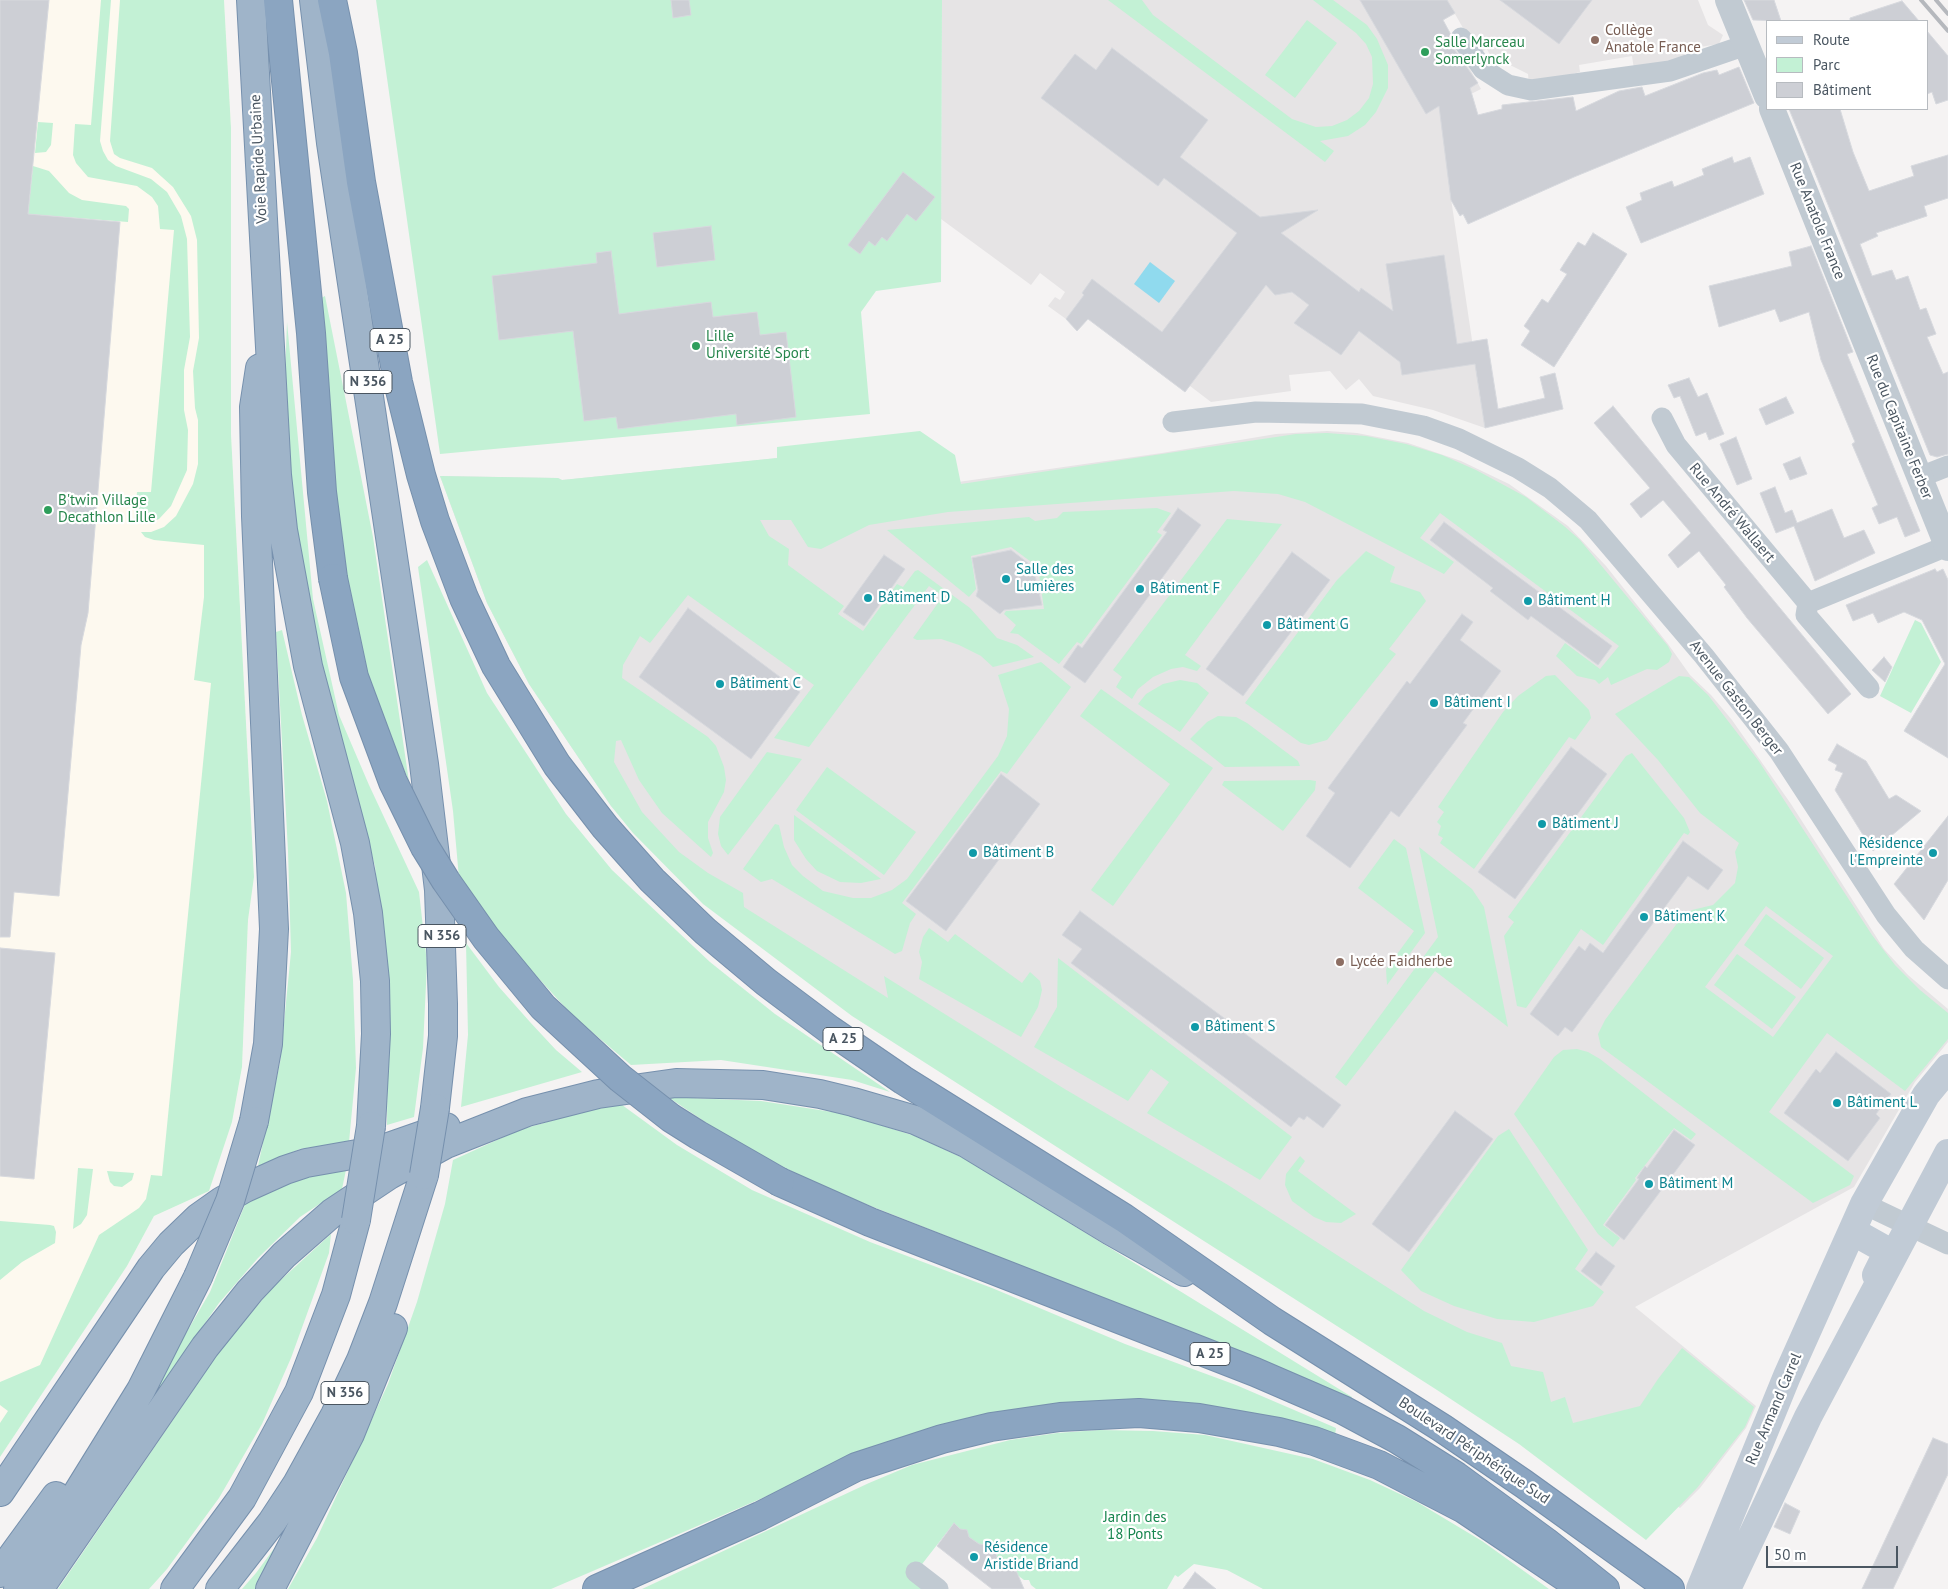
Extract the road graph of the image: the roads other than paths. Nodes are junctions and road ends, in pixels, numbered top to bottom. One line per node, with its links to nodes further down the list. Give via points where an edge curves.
1 (251, 0): 10 (highway, Voie Rapide Urbaine)
2 (278, 0): 42 (highway, A 25, bridge, via 311,333 322,492 333,578 354,677 389,774 425,847 486,938 542,1007 620,1078 671,1118 780,1182 870,1222 1262,1375 1343,1410 1456,1476)
3 (314, 0): 23 (highway, N 356, bridge, via 330,134 424,764 439,890 443,1012 435,1108)
4 (332, 0): 29 (highway, A 25, via 398,382 421,475 446,552 479,631 512,694 557,765 605,827 658,886 766,982 873,1060 1124,1218)
5 (1728, 0): 7 (street)
6 (1461, 38): 7 (street, via 1483,69 1508,85 1531,90 1670,71)
7 (1746, 45): 8 (street)
8 (1766, 94)
9 (1772, 110): 11 (street, Rue Anatole France)
10 (268, 317): 28 (highway, bridge, via 254,407 274,929 268,1044 254,1121 230,1201); 36 (highway, bridge, via 283,530 308,666 353,835 368,913 376,1034 371,1126 356,1220 326,1326 299,1392 242,1498)
11 (1862, 334): 15 (street, Rue du Capitaine Ferber)
12 (1662, 418): 17 (street, Rue André Wallaert, via 1676,446)
13 (1173, 422): 19 (street, Avenue Gaston Berger, via 1256,412 1356,413 1423,426 1489,452 1550,488 1588,520 1704,656 1779,751 1891,921 1914,949)
14 (1948, 466): 15 (street)
15 (1920, 477): 16 (street, Rue du Capitaine Ferber)
16 (1948, 547): 17 (street)
17 (1808, 604): 18 (street, Rue André Wallaert, via 1806,615)
18 (1869, 688)
19 (1948, 979)
20 (1948, 1068): 24 (main road, Rue Armand Carrel, via 1926,1095)
21 (527, 1112): 29 (highway, via 598,1094 676,1083 763,1085 885,1110 966,1143 1111,1231); 31 (highway, via 504,1105 395,1145 306,1163 245,1188 210,1210 185,1230 151,1268); 35 (highway, via 446,1144 395,1171 332,1214 284,1255 205,1347)
22 (1948, 1153): 25 (main road, Rue Armand Carrel)
23 (424, 1175): 37 (highway, N 356, via 384,1303 335,1415 272,1522); 38 (highway, via 424,1200 416,1253 387,1346 331,1473)
24 (1864, 1204): 25 (street); 26 (main road, Rue Armand Carrel)
25 (1909, 1226): 27 (street); 30 (main road, Rue Armand Carrel)
26 (1852, 1231): 30 (main road, Rue Armand Carrel, via 1887,1253 1844,1338); 44 (main road, Rue Armand Carrel, via 1780,1393)
27 (1948, 1244)
28 (198, 1277): 33 (highway, via 130,1388); 34 (highway, via 140,1390)
29 (1272, 1321): 43 (highway, Boulevard Périphérique Sud / A 25, via 1442,1428)
30 (1831, 1372): 45 (main road, Rue Armand Carrel, via 1776,1482)
31 (0, 1492)
32 (916, 1572): 40 (street)
33 (0, 1573)
34 (18, 1589)
35 (39, 1589)
36 (175, 1589)
37 (220, 1589)
38 (270, 1589)
39 (597, 1589): 41 (highway, via 760,1516 856,1467 933,1442 1011,1424 1060,1417 1139,1413 1199,1418 1278,1432 1379,1465 1464,1509)
40 (938, 1589)
41 (1584, 1589)
42 (1605, 1589)
43 (1670, 1589)
44 (1700, 1589)
45 (1728, 1589)

